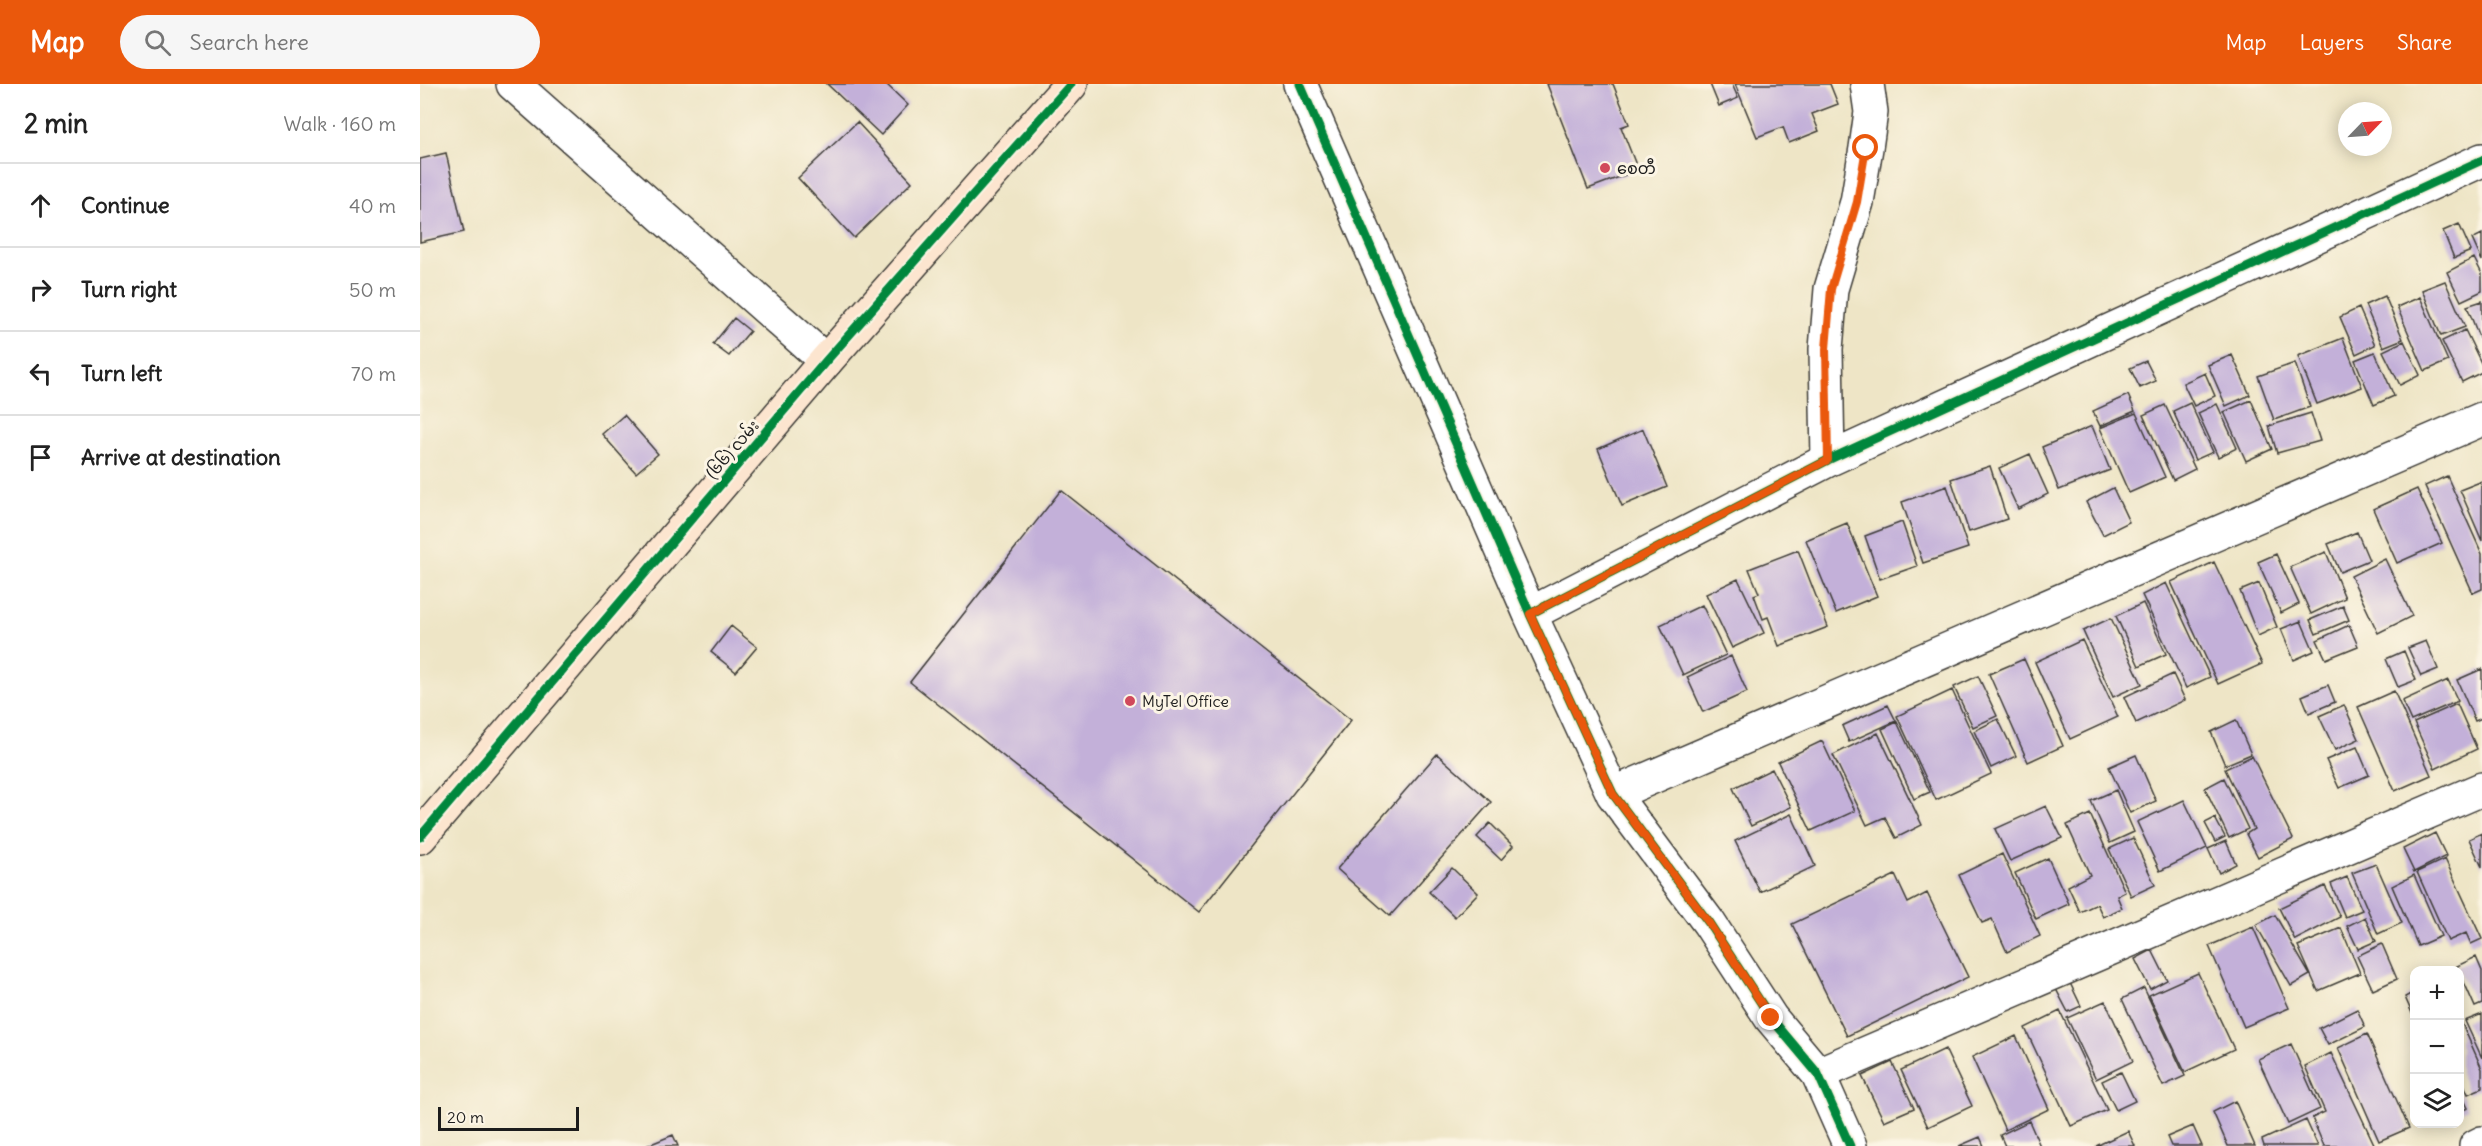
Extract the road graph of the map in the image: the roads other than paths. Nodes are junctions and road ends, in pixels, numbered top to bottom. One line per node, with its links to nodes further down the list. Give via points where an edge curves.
1 (513, 84): 6 (street)
2 (1071, 84): 6 (street, (၆၆) လမ်း)
3 (1300, 84): 9 (street)
4 (1867, 84): 8 (street, via 1871,112 1857,202 1831,289 1826,349)
5 (2482, 159): 8 (street)
6 (826, 361): 12 (street, (၆၆) လမ်း)
7 (2482, 419): 11 (street)
8 (1828, 460): 9 (street)
9 (1530, 614): 11 (street)
10 (2482, 789): 13 (street)
11 (1613, 794): 13 (street, via 1709,923 1771,1018)
12 (420, 837)
13 (1818, 1074): 15 (street)
14 (2482, 1143): 16 (street)
15 (1850, 1146)
16 (2476, 1146)

